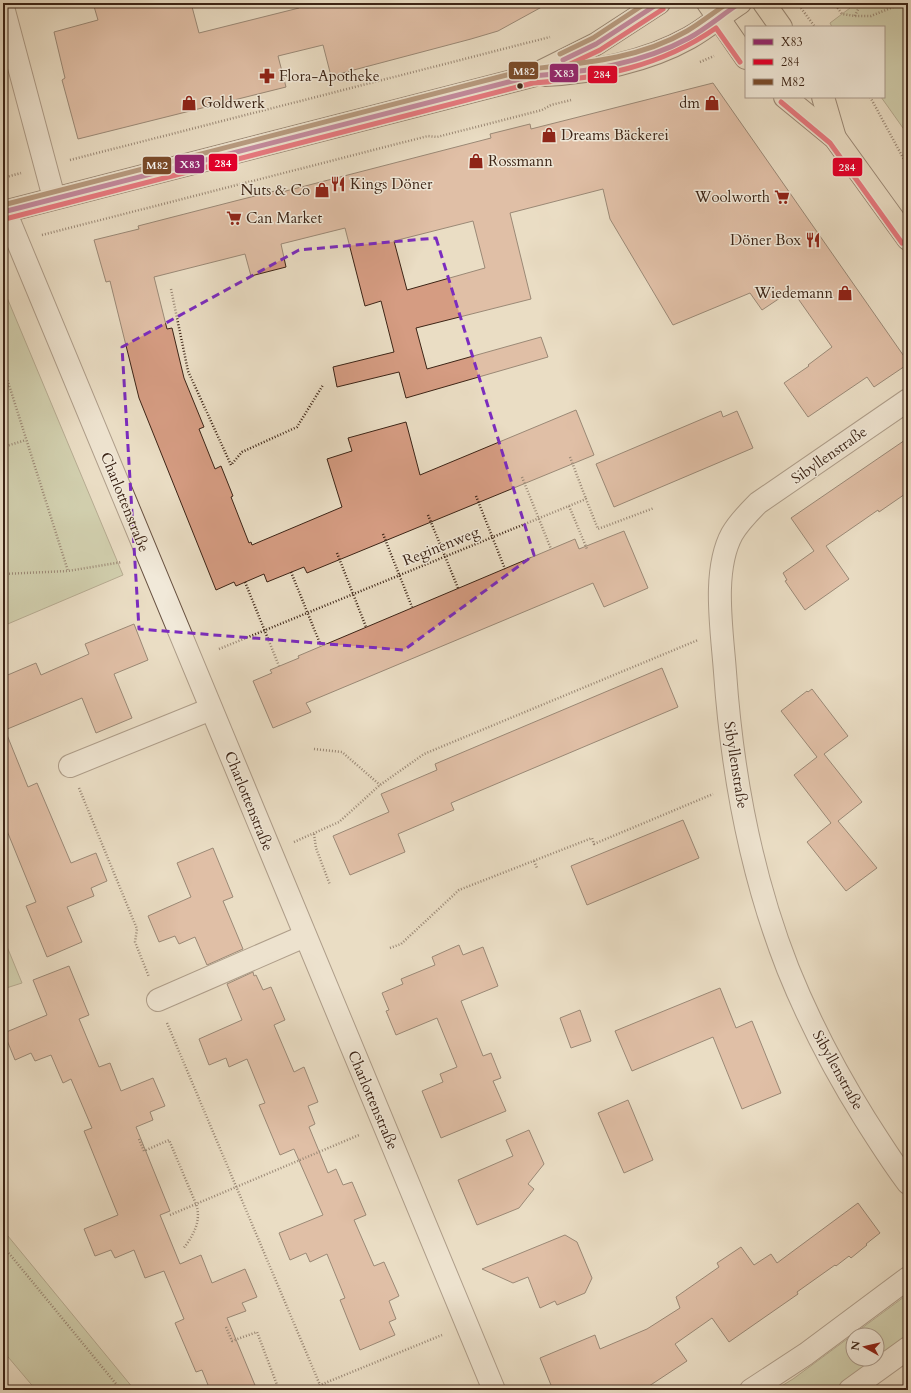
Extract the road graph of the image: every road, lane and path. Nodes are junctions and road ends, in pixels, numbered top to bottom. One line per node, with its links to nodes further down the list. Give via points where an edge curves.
1 (659, 3): 15 (main road, via 596,44)
2 (740, 3): 8 (main road)
3 (764, 3): 11 (main road)
4 (834, 3): 10 (path, via 842,14)
5 (861, 3): 10 (path)
6 (903, 3): 10 (path, via 871,16)
7 (3, 7): 23 (street)
8 (713, 10): 14 (main road); 15 (main road, via 690,37 639,59 558,75)
9 (804, 12): 12 (path)
10 (855, 16)
11 (780, 26)
12 (814, 26)
13 (551, 37): 21 (path)
14 (745, 57)
15 (532, 76): 23 (main road)
16 (786, 98): 20 (main road)
17 (823, 98): 20 (main road)
18 (871, 98): 22 (path)
19 (551, 105): 25 (path, via 542,110 438,136 428,136)
20 (835, 138): 26 (main road)
21 (74, 159)
22 (908, 167)
23 (54, 198): 24 (main road)
24 (4, 212): 66 (street, Charlottenstraße)
25 (55, 232)
26 (908, 239)
27 (171, 289): 29 (path, via 188,371 231,465 242,452 297,427)
28 (3, 366): 30 (path)
29 (323, 385)
30 (9, 386): 31 (path); 33 (path)
31 (3, 389)
32 (908, 400): 81 (street, Sibyllenstraße, via 758,503 744,517 732,534 723,555 720,589 727,705 738,784 746,829 769,913 788,968 828,1054 860,1111)
33 (26, 440): 34 (path); 51 (path)
34 (3, 447)
35 (570, 457): 38 (path)
36 (522, 477): 42 (path)
37 (476, 496): 44 (path)
38 (586, 499): 39 (path, Reginenweg); 40 (path, via 598,529)
39 (569, 506): 42 (path, Reginenweg); 46 (path)
40 (654, 508)
41 (428, 516): 48 (path)
42 (539, 518): 44 (path, Reginenweg); 45 (path)
43 (383, 534): 54 (path)
44 (492, 537): 48 (path, Reginenweg); 50 (path)
45 (551, 549)
46 (587, 549)
47 (337, 553): 57 (path)
48 (445, 557): 54 (path, Reginenweg); 56 (path)
49 (122, 562): 51 (path)
50 (505, 568)
51 (68, 571): 53 (path)
52 (292, 572): 59 (path)
53 (3, 574)
54 (400, 575): 57 (path, Reginenweg); 58 (path)
55 (244, 582): 61 (path)
56 (458, 588)
57 (354, 594): 59 (path, Reginenweg); 60 (path)
58 (412, 607)
59 (308, 613): 61 (path, Reginenweg); 63 (path)
60 (366, 627)
61 (264, 631): 64 (path, Reginenweg); 65 (path)
62 (699, 640): 69 (path, via 424,754)
63 (321, 646)
64 (219, 650)
65 (279, 666)
66 (211, 709): 68 (street); 76 (street, Charlottenstraße)
67 (314, 749): 69 (path, via 342,752)
68 (70, 766): 78 (path, via 137,929 135,942)
69 (380, 785): 71 (path, via 339,822)
70 (713, 794): 73 (path, via 594,844 592,838)
71 (314, 834): 72 (path); 75 (path, via 316,848)
72 (294, 842)
73 (534, 861): 74 (path); 77 (path, via 459,890 401,944)
74 (537, 868)
75 (330, 885)
76 (306, 936): 78 (street); 95 (street, Charlottenstraße)
77 (390, 948)
78 (158, 1000): 82 (path)
79 (359, 1135): 82 (path)
80 (139, 1139): 83 (path, via 144,1151 169,1140)
81 (908, 1183)
82 (237, 1187): 83 (path); 91 (path)
83 (196, 1204): 84 (path); 86 (path, via 198,1220 192,1236)
84 (170, 1215)
85 (3, 1246): 92 (path)
86 (183, 1249)
87 (908, 1278): 96 (street, via 806,1354)
88 (226, 1327): 93 (path, via 232,1341 257,1332)
89 (442, 1335): 91 (path)
90 (908, 1348): 97 (street)
91 (320, 1385): 94 (path)
92 (120, 1390)
93 (279, 1390)
94 (308, 1390)
95 (494, 1390)
96 (751, 1390)
97 (850, 1390)

